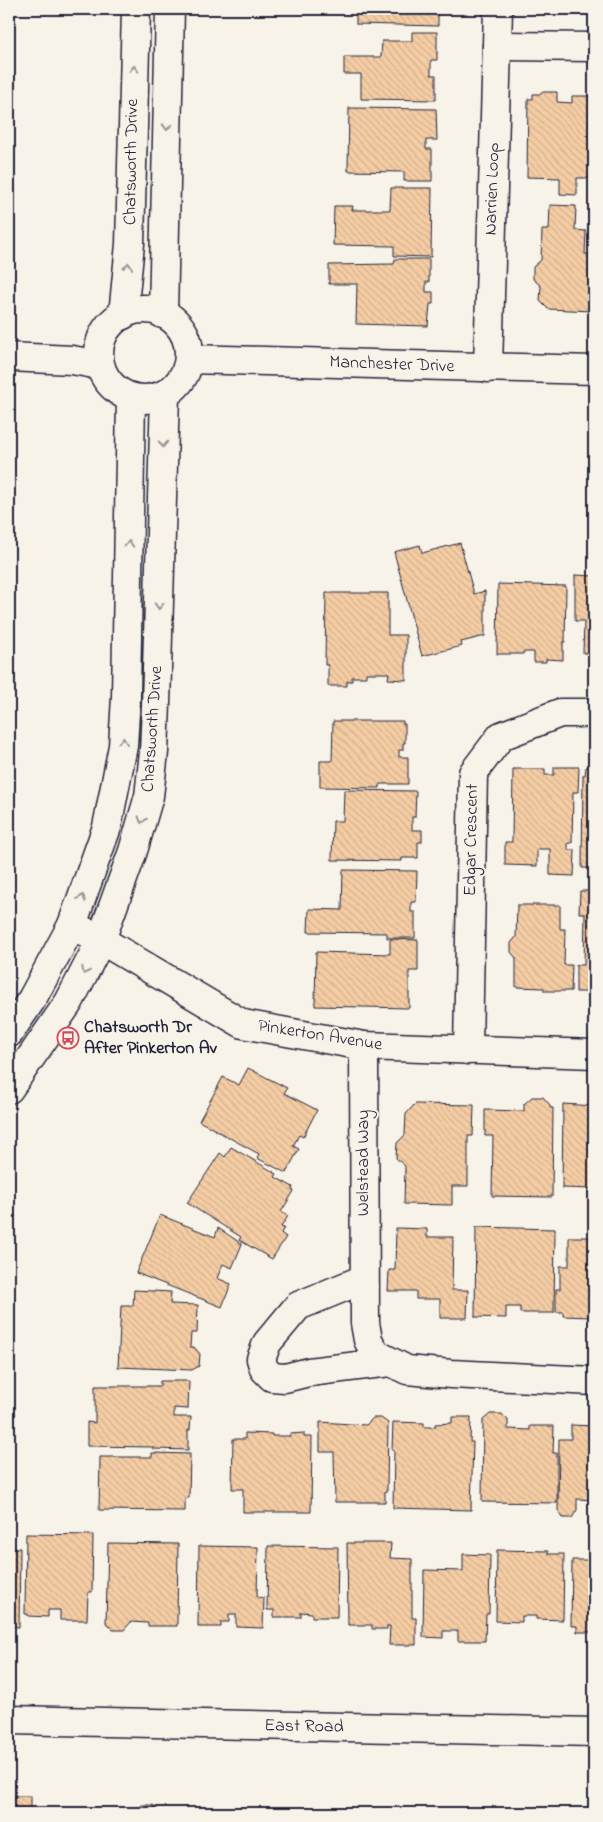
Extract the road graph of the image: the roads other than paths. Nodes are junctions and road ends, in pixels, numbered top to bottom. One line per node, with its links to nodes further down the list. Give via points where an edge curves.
1 (136, 9): 7 (street, Chatsworth Drive, one-way to 1, via 130,244)
2 (170, 9): 6 (street, Chatsworth Drive, one-way to 6)
3 (498, 9): 4 (street, Narrien Loop)
4 (497, 46): 5 (street); 11 (street, Narrien Loop)
5 (594, 47)
6 (163, 314): 7 (street, via 154,310 138,310); 9 (street, via 176,323 185,336)
7 (123, 315): 10 (street, via 103,334)
8 (9, 358): 10 (street, via 72,360)
9 (189, 358): 11 (street, Manchester Drive); 13 (street, via 185,374)
10 (100, 365): 14 (street, via 106,379 117,391)
11 (488, 368): 12 (street, Manchester Drive)
12 (594, 370)
13 (165, 395): 14 (street, via 150,399); 17 (street, Chatsworth Drive, one-way to 17, via 153,761 149,796 133,852)
14 (131, 398): 16 (street, Chatsworth Drive, one-way to 14, via 107,827 123,746 127,687)
15 (594, 713): 20 (street, Edgar Crescent, via 560,713 501,736 473,773)
16 (72, 925): 17 (street, Pinkerton Avenue); 18 (street, Chatsworth Drive, via 32,999)
17 (101, 940): 19 (street, Pinkerton Avenue, via 243,1024); 22 (street, Chatsworth Drive, one-way to 22, via 69,1002)
18 (9, 1032)
19 (364, 1046): 20 (street, Pinkerton Avenue); 23 (street, Welstead Way)
20 (468, 1050): 21 (street, Pinkerton Avenue)
21 (594, 1054)
22 (9, 1089)
23 (364, 1279): 24 (street, Welstead Way, via 368,1340 376,1354); 24 (street, Welstead Way, via 298,1306 267,1343 261,1359 264,1369 272,1377 285,1378)
24 (390, 1362): 25 (street, Welstead Way, via 407,1370 451,1374)
25 (594, 1380)
26 (11, 1721): 27 (street, East Road)
27 (594, 1732)

